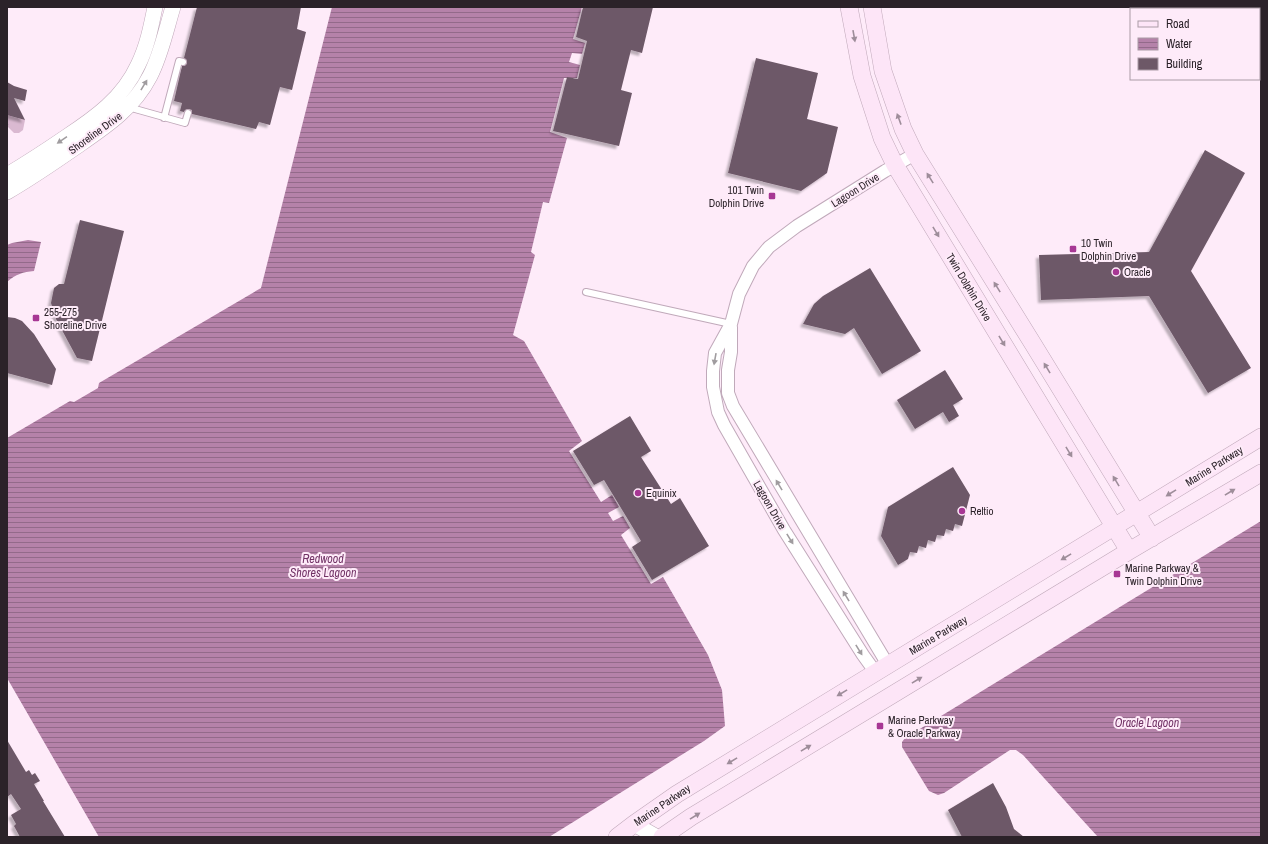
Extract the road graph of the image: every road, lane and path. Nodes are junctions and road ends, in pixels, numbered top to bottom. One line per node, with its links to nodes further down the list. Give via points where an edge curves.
1 (155, 7): 11 (street, Shoreline Drive, one-way to 11, via 142,58 117,98 94,118)
2 (173, 7): 6 (street, Shoreline Drive, one-way to 2, via 150,76)
3 (849, 7): 10 (main road, Twin Dolphin Drive, one-way to 10, via 862,76 882,138)
4 (872, 7): 9 (main road, Twin Dolphin Drive, one-way to 4, via 903,129 883,71)
5 (183, 62): 8 (lane, via 179,61)
6 (129, 107): 8 (lane); 12 (street, Shoreline Drive, via 110,125)
7 (188, 113): 8 (lane, via 185,123)
8 (164, 118)
9 (915, 154): 10 (street, Lagoon Drive); 17 (main road, Twin Dolphin Drive, one-way to 9)
10 (895, 165): 14 (street, Lagoon Drive, via 769,246 753,266 742,287); 18 (main road, Twin Dolphin Drive, one-way to 18)
11 (7, 175)
12 (7, 192)
13 (586, 292): 14 (lane)
14 (731, 324): 21 (street, Lagoon Drive, one-way to 14, via 732,406 728,393); 21 (street, Lagoon Drive, one-way to 21, via 715,354 713,371 713,387 721,418 784,530 863,655)
15 (1261, 437): 17 (main road, Marine Parkway, one-way to 17)
16 (1261, 473): 19 (main road, one-way to 16)
17 (1136, 514): 18 (main road, Marine Parkway); 19 (main road, Twin Dolphin Drive)
18 (1115, 527): 20 (main road, Twin Dolphin Drive); 21 (main road, Marine Parkway, one-way to 21)
19 (1152, 538): 20 (main road)
20 (1129, 551): 25 (main road, one-way to 20)
21 (882, 669): 22 (main road, Marine Parkway, one-way to 22, via 677,794)
22 (637, 830): 23 (main road, Marine Parkway); 24 (street)
23 (617, 837)
24 (657, 837)
25 (662, 837)

